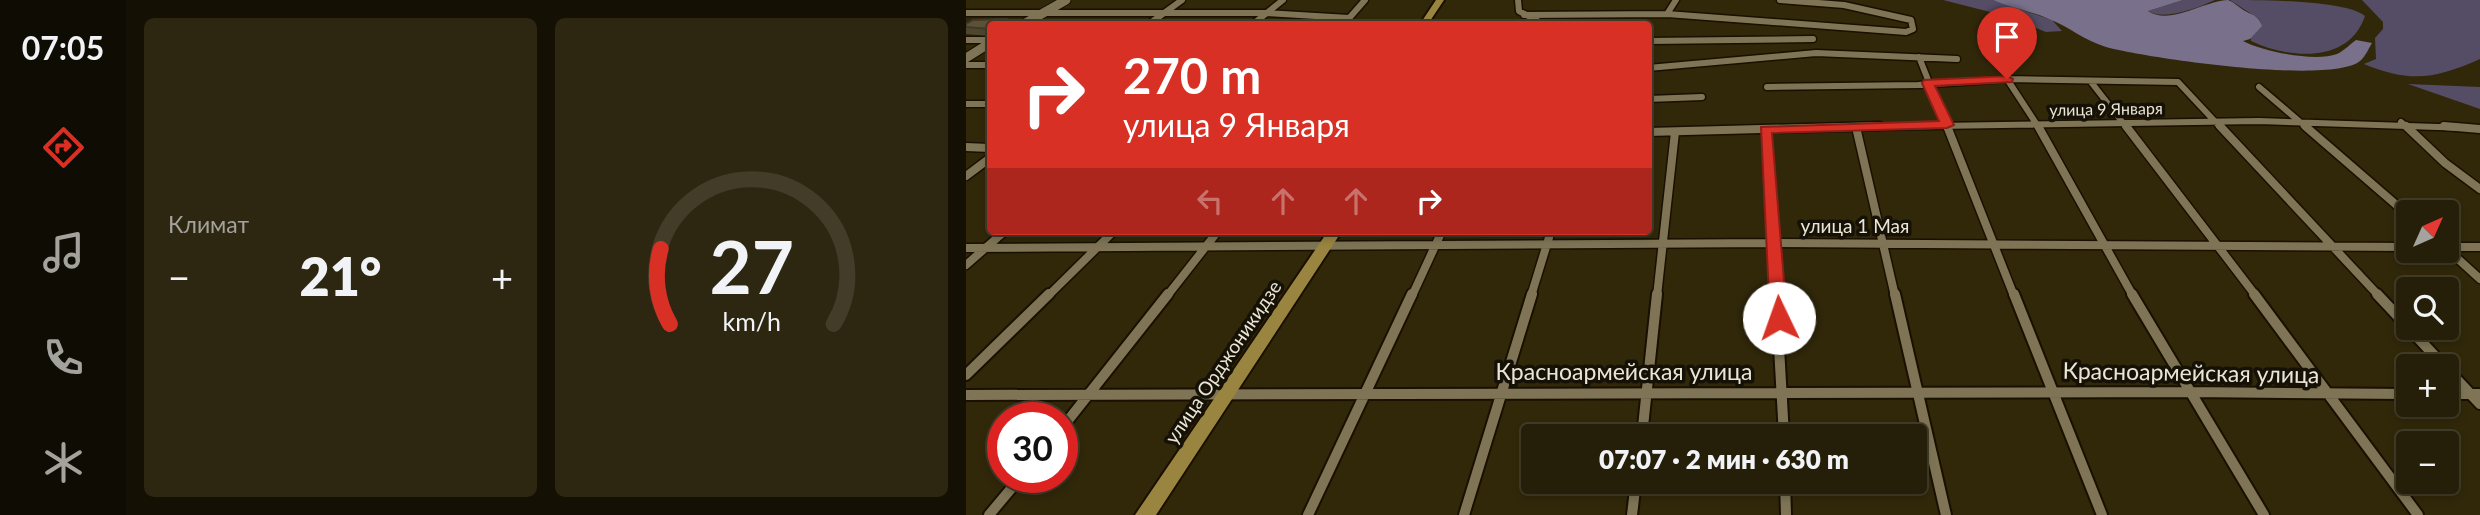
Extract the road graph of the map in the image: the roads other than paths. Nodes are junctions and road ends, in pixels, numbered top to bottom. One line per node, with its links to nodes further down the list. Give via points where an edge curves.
1 (1066, 0): 12 (street)
2 (1182, 0): 10 (street)
3 (1283, 0): 11 (street)
4 (1365, 0): 15 (street)
5 (1440, 0): 20 (main road)
6 (1518, 0): 14 (street, via 1518,11)
7 (1676, 0): 13 (street)
8 (1780, 0): 22 (street, via 1844,5 1911,20 1913,30)
9 (966, 13): 12 (street)
10 (1163, 13): 11 (street); 12 (street); 17 (street)
11 (1266, 13): 15 (street); 18 (street)
12 (1042, 14): 16 (street)
13 (1667, 14): 14 (street); 22 (street)
14 (1524, 15): 21 (street)
15 (1349, 18): 19 (street)
16 (1029, 21)
17 (1153, 21)
18 (1257, 21)
19 (1346, 21)
20 (1426, 21)
21 (1537, 21)
22 (1812, 25): 23 (street)
23 (1813, 39): 25 (street); 28 (street)
24 (966, 40): 26 (street)
25 (1652, 41)
26 (987, 42)
27 (987, 44): 30 (street)
28 (1816, 53): 29 (street); 34 (street)
29 (1919, 57): 31 (street); 38 (street)
30 (966, 58)
31 (1957, 60)
32 (966, 65): 33 (street)
33 (987, 65)
34 (1652, 68)
35 (2007, 79): 36 (street); 38 (street); 49 (street)
36 (2091, 82): 37 (street); 47 (street)
37 (2178, 82): 46 (street)
38 (1928, 83): 39 (street); 50 (street)
39 (1767, 87)
40 (2259, 87): 45 (street)
41 (1702, 97): 42 (street)
42 (1652, 99)
43 (987, 104): 44 (street)
44 (968, 105)
45 (2298, 120): 46 (street, улица 9 Января); 48 (street, улица 9 Января); 61 (street)
46 (2215, 121): 47 (street, улица 9 Января); 79 (street)
47 (2124, 122): 49 (street, улица 9 Января); 76 (street)
48 (2401, 122): 53 (street, улица 9 Января); 60 (street)
49 (2036, 123): 50 (street, улица 9 Января); 71 (street)
50 (1947, 125): 51 (street, улица 9 Января); 73 (street)
51 (1856, 127): 52 (street, улица 9 Января); 70 (street)
52 (1766, 129): 55 (street, улица 9 Января); 68 (street)
53 (2480, 129)
54 (1652, 132): 55 (street, улица 9 Января)
55 (1675, 132): 72 (street)
56 (966, 147): 57 (street)
57 (987, 148)
58 (987, 160): 59 (street)
59 (966, 176)
60 (2480, 189)
61 (2396, 205)
62 (1001, 235): 84 (street)
63 (1110, 235): 77 (street)
64 (1215, 235): 74 (street)
65 (1332, 235): 78 (main road, улица Орджоникидзе)
66 (1440, 235): 75 (street)
67 (1550, 235): 69 (street)
68 (1774, 243): 70 (street, улица 1 Мая); 72 (street, улица 1 Мая); 98 (street)
69 (1547, 244): 72 (street, улица 1 Мая); 75 (street, улица 1 Мая); 97 (street)
70 (1884, 244): 73 (street, улица 1 Мая); 99 (street)
71 (2103, 244): 73 (street, улица 1 Мая); 76 (street, улица 1 Мая); 96 (street)
72 (1662, 245): 94 (street)
73 (1994, 245): 95 (street)
74 (1206, 246): 77 (street, улица 1 Мая); 78 (street, улица 1 Мая); 103 (street)
75 (1435, 246): 78 (street, улица 1 Мая); 93 (street)
76 (2219, 246): 79 (street, улица 1 Мая); 104 (street)
77 (1097, 247): 84 (street, улица 1 Мая); 91 (street)
78 (1325, 247): 105 (main road, улица Орджоникидзе)
79 (2333, 247): 80 (street, улица 1 Мая); 88 (street)
80 (2396, 247)
81 (2480, 247): 83 (street)
82 (966, 248): 84 (street, улица 1 Мая)
83 (2459, 248)
84 (985, 249): 86 (street)
85 (2459, 260): 87 (street)
86 (966, 265)
87 (2480, 279)
88 (2396, 314)
89 (2420, 340): 90 (street)
90 (2433, 354)
91 (966, 375)
92 (2459, 380): 101 (street)
93 (1368, 392): 97 (street, Красноармейская улица); 105 (street, Красноармейская улица); 115 (street)
94 (1647, 392): 97 (street, Красноармейская улица); 98 (street, Красноармейская улица); 108 (street)
95 (2053, 392): 96 (street, Красноармейская улица); 99 (street, Красноармейская улица); 120 (street)
96 (2192, 392): 104 (street, Красноармейская улица); 121 (street)
97 (1502, 393): 116 (street)
98 (1783, 393): 99 (street, Красноармейская улица); 109 (street)
99 (1917, 393): 119 (street)
100 (2396, 394): 104 (street, Красноармейская улица)
101 (2475, 394): 106 (street)
102 (966, 395): 103 (street, Красноармейская улица)
103 (1090, 395): 105 (street, Красноармейская улица); 107 (street)
104 (2330, 395): 122 (street)
105 (1226, 396): 114 (main road, улица Орджоникидзе)
106 (2480, 404)
107 (1078, 409)
108 (1643, 424)
109 (1784, 424)
110 (1007, 493): 113 (street)
111 (1634, 494): 117 (street)
112 (1786, 494): 118 (street)
113 (989, 515)
114 (1145, 515)
115 (1308, 515)
116 (1464, 515)
117 (1632, 515)
118 (1786, 515)
119 (1946, 515)
120 (2102, 515)
121 (2264, 515)
122 (2417, 515)

